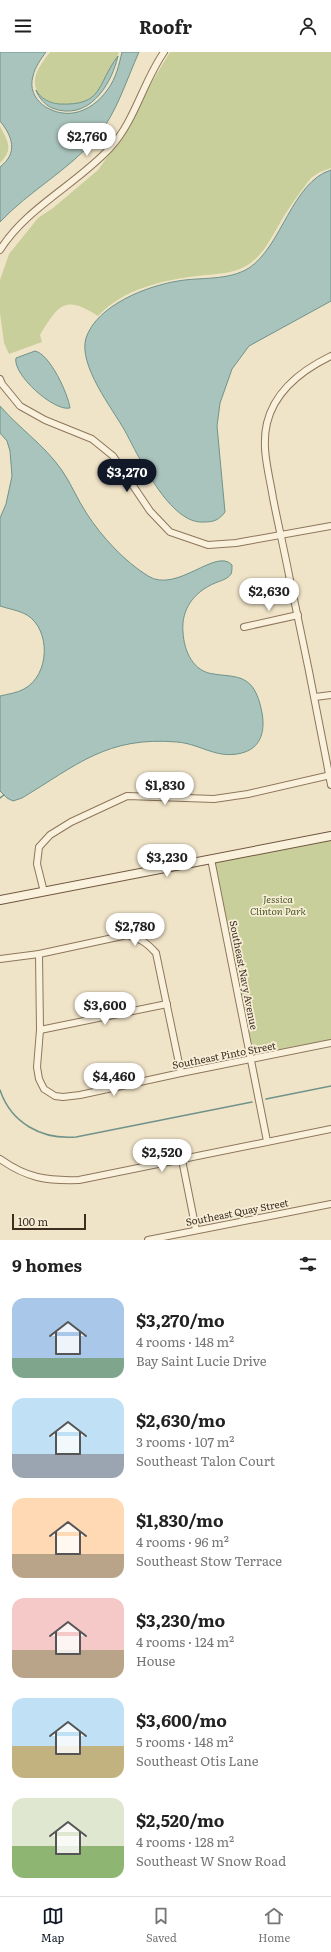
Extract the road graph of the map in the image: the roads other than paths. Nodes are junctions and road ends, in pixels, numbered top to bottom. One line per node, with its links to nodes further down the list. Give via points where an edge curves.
1 (164, 52): 2 (street, via 143,88 130,120 111,147 84,173 23,222)
2 (0, 250)
3 (331, 356): 6 (street, via 298,375 283,390 267,422 264,443)
4 (0, 379): 6 (street, via 20,406 45,420 92,439 113,456 150,511 170,532 208,545)
5 (331, 526): 6 (street)
6 (281, 535): 7 (street)
7 (298, 615): 8 (street); 10 (street)
8 (244, 627)
9 (331, 695): 10 (street)
10 (315, 697): 11 (street)
11 (330, 776): 12 (street); 15 (street, via 214,799 127,796 71,822 50,835 39,847 38,864)
12 (331, 785)
13 (331, 836): 14 (street)
14 (211, 859): 15 (street); 22 (street, Southeast Navy Avenue)
15 (44, 892): 16 (street)
16 (0, 900)
17 (39, 954): 18 (street); 19 (street, via 127,935 138,938 148,943 156,953); 20 (street, Southeast Pinto Street)
18 (0, 959)
19 (167, 1004): 20 (street); 23 (street)
20 (40, 1030): 23 (street, Southeast Pinto Street, via 37,1067 39,1078 44,1089 55,1096 80,1095)
21 (331, 1043): 22 (street, Southeast Pinto Street)
22 (251, 1059): 23 (street, Southeast Pinto Street); 25 (street, Southeast Navy Avenue)
23 (181, 1073)
24 (331, 1129): 25 (street)
25 (267, 1141): 27 (street)
26 (0, 1159): 27 (street, via 17,1171 59,1180 79,1180)
27 (182, 1160): 29 (street)
28 (331, 1204): 29 (street, Southeast Quay Street)
29 (196, 1230): 30 (street, Southeast Quay Street)
30 (148, 1240)

